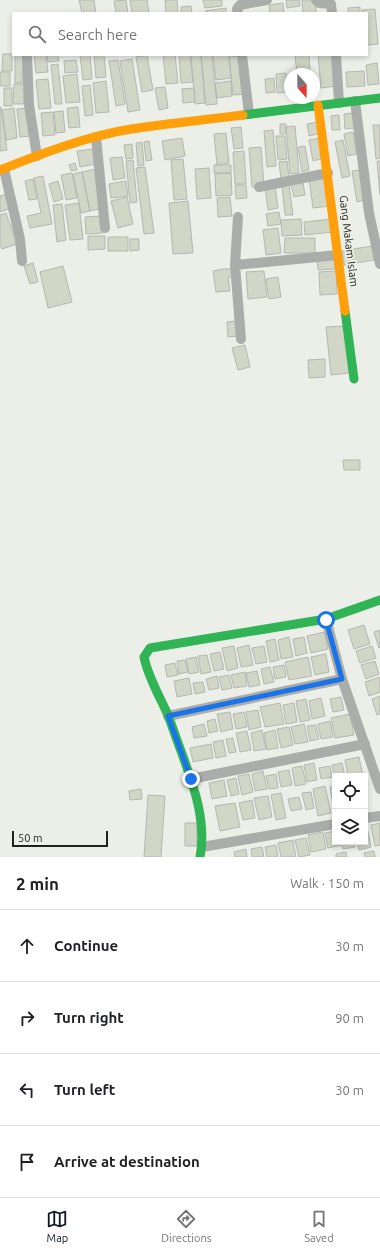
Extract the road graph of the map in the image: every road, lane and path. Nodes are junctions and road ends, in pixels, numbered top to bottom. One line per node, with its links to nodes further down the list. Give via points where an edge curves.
1 (267, 0): 3 (street, via 240,5)
2 (316, 0): 4 (street, via 331,4)
3 (238, 12)
4 (332, 12)
5 (27, 56): 14 (street, via 29,105)
6 (242, 56): 12 (street)
7 (336, 56): 10 (street)
8 (380, 98): 9 (street)
9 (355, 102): 10 (street); 20 (street)
10 (339, 103): 11 (street)
11 (318, 105): 12 (street); 16 (street, Gang Makam Islam)
12 (249, 114): 13 (street, via 130,129)
13 (96, 137): 14 (street); 19 (street)
14 (37, 156): 15 (street)
15 (2, 170): 23 (street, via 20,239)
16 (328, 173): 17 (street); 22 (street, Gang Makam Islam)
17 (259, 187)
18 (238, 217): 25 (street)
19 (105, 228)
20 (376, 228): 21 (street)
21 (378, 247): 24 (street)
22 (338, 255): 25 (street); 27 (street, Gang Makam Islam)
23 (22, 261)
24 (380, 264)
25 (235, 265): 26 (street)
26 (241, 340)
27 (354, 379)
28 (380, 600): 29 (street)
29 (326, 620): 30 (street); 31 (street, via 150,648 144,656 146,667)
30 (342, 679): 31 (street); 32 (street)
31 (168, 716): 33 (street)
32 (365, 744): 33 (street); 34 (street)
33 (191, 779): 38 (street, via 200,812)
34 (380, 789)
35 (380, 816): 36 (street)
36 (368, 818)
37 (332, 825): 38 (street)
38 (201, 852)

